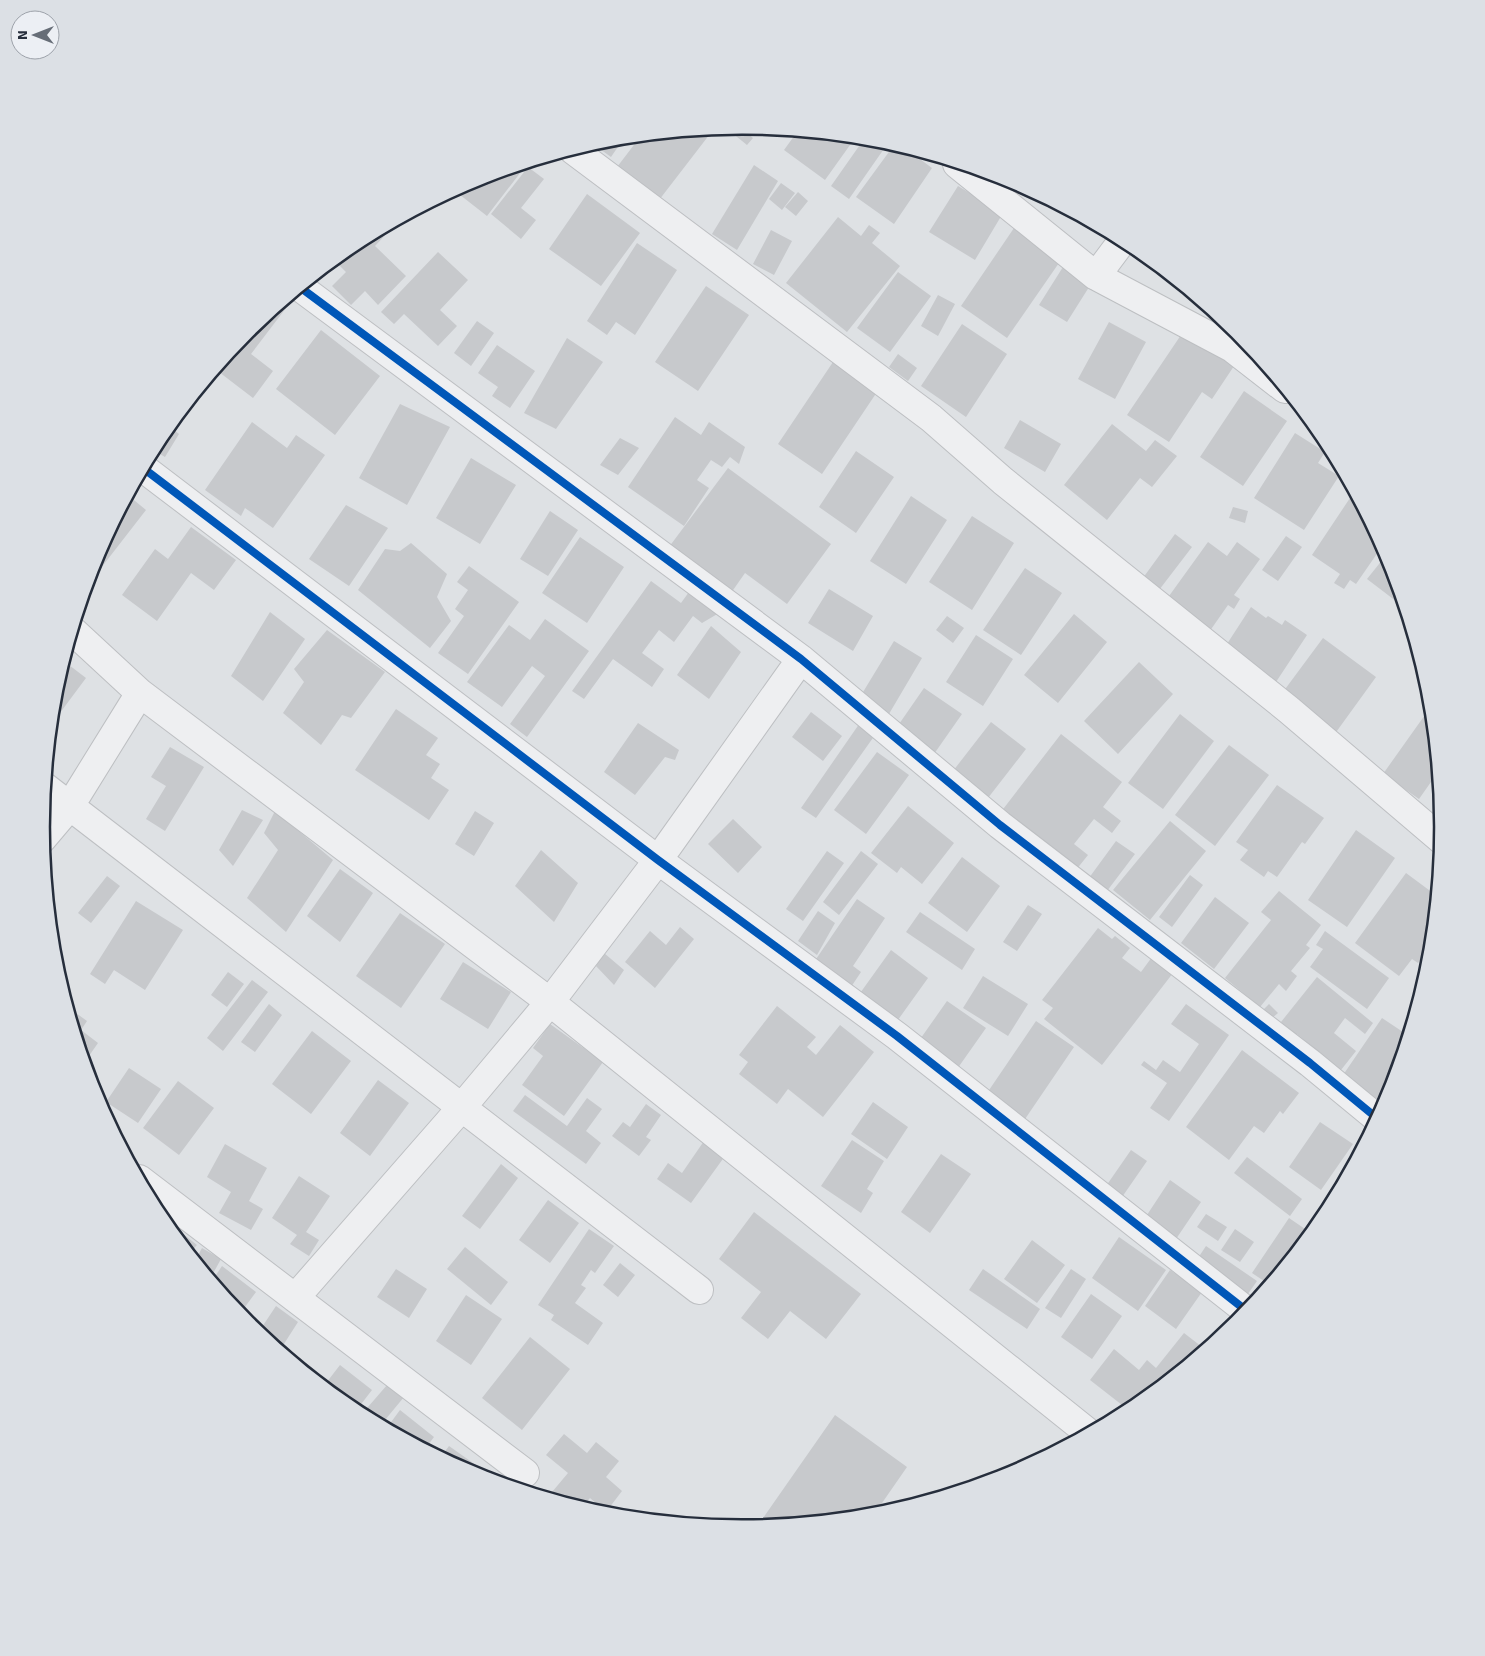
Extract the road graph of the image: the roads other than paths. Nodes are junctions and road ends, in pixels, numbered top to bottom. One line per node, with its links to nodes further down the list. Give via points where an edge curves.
1 (580, 155): 14 (street, via 931,418 1003,481 1289,710)
2 (969, 173): 4 (street)
3 (1118, 246): 4 (street)
4 (1096, 276): 6 (street, via 1232,348)
5 (306, 291): 9 (street)
6 (1265, 374)
7 (149, 472): 15 (street)
8 (78, 636): 10 (street)
9 (801, 659): 15 (street); 18 (street, via 1000,825)
10 (140, 693): 12 (street); 16 (street)
11 (51, 791): 12 (street)
12 (70, 806): 13 (street); 17 (street)
13 (50, 830)
14 (1435, 835)
15 (658, 860): 16 (street); 22 (street, via 896,1036)
16 (550, 1002): 17 (street); 23 (street)
17 (462, 1107): 20 (street); 21 (street)
18 (1373, 1115)
19 (152, 1189): 21 (street)
20 (699, 1290)
21 (295, 1298): 24 (street)
22 (1242, 1307)
23 (1085, 1430)
24 (526, 1473)

